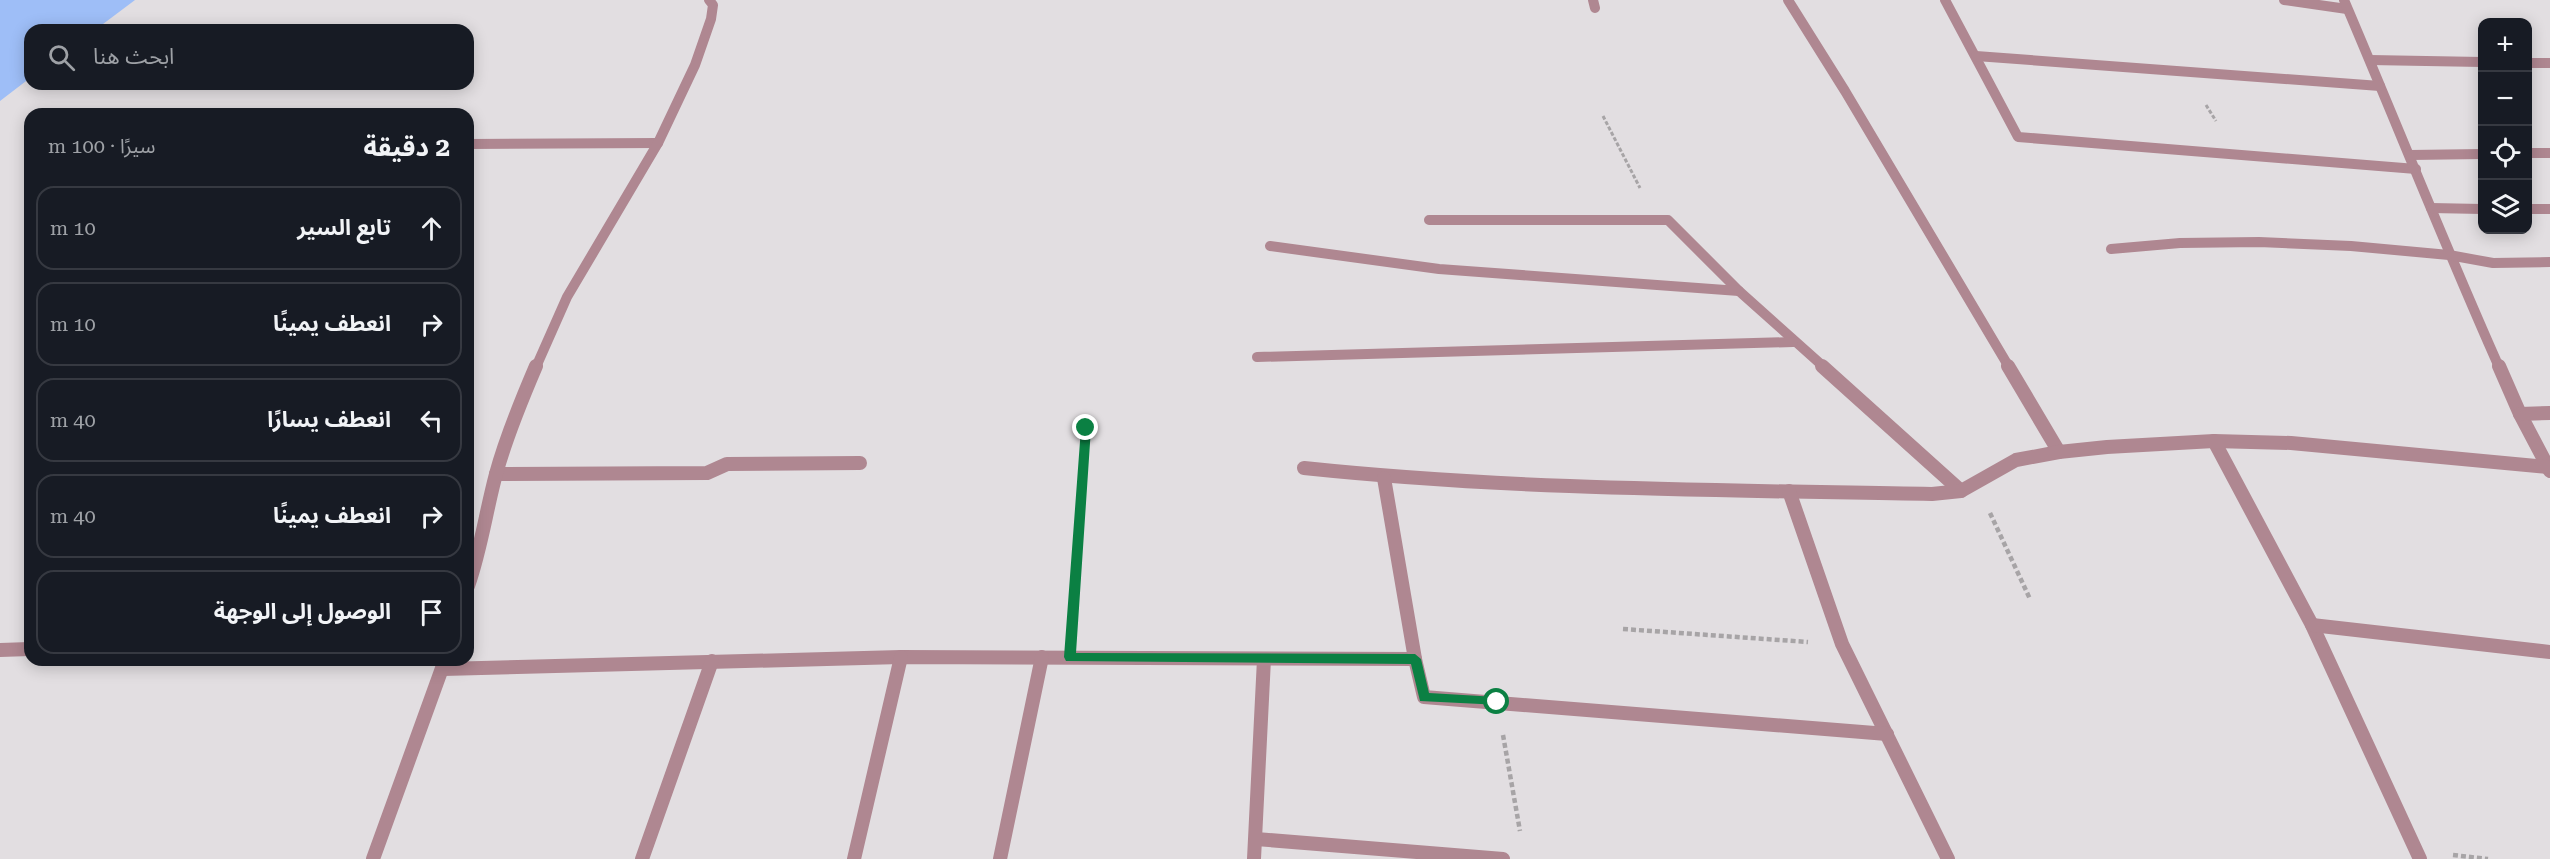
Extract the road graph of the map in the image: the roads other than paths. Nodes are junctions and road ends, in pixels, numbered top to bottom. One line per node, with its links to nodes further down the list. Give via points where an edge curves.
1 (709, 0): 12 (street, via 714,5 698,56)
2 (1788, 0): 34 (street)
3 (1946, 0): 6 (street)
4 (2284, 0): 5 (street)
5 (2346, 4): 7 (street)
6 (1976, 56): 11 (street); 18 (street, via 2018,137)
7 (2370, 60): 8 (street); 11 (street)
8 (2478, 62)
9 (2532, 63): 10 (street)
10 (2550, 63)
11 (2380, 86): 17 (street)
12 (658, 143): 13 (street); 38 (street, via 567,297 524,394)
13 (474, 144)
14 (2532, 153): 15 (street)
15 (2550, 153)
16 (2478, 154): 17 (street)
17 (2410, 155): 18 (street)
18 (2416, 169): 19 (street)
19 (2431, 208): 20 (street); 26 (street)
20 (2478, 209)
21 (2532, 209): 22 (street)
22 (2550, 209)
23 (1429, 220): 28 (street, via 1668,220)
24 (1270, 246): 28 (street, via 1439,269)
25 (2111, 249): 26 (street, via 2259,242)
26 (2448, 255): 27 (street, via 2493,263); 32 (street)
27 (2550, 262)
28 (1739, 291): 29 (street)
29 (1793, 342): 30 (street); 41 (street)
30 (1257, 357)
31 (2550, 413): 32 (street)
32 (2520, 414): 37 (street)
33 (2214, 441): 34 (street); 37 (street, via 2291,443); 43 (street)
34 (2060, 452): 41 (street, via 2016,460)
35 (860, 463): 38 (street, via 727,464 707,473)
36 (1304, 468): 39 (street)
37 (2548, 469)
38 (496, 474): 42 (street)
39 (1384, 478): 40 (street, via 1573,488); 50 (street)
40 (1789, 491): 41 (street); 54 (street, via 1842,644)
41 (1961, 491)
42 (474, 569)
43 (2312, 625): 46 (street); 64 (street)
44 (24, 647): 45 (street)
45 (0, 650)
46 (2550, 652)
47 (900, 657): 48 (street); 51 (street); 59 (street)
48 (1042, 657): 49 (street); 60 (street)
49 (1264, 659): 50 (street); 55 (street)
50 (1415, 659): 54 (street, via 1424,697)
51 (712, 661): 52 (street); 58 (street)
52 (474, 664)
53 (443, 666): 57 (street)
54 (1887, 734): 63 (street)
55 (1256, 839): 56 (street); 61 (street)
56 (1413, 855): 62 (street)
57 (373, 859)
58 (642, 859)
59 (854, 859)
60 (1000, 859)
61 (1254, 859)
62 (1503, 859)
63 (1948, 859)
64 (2420, 859)

